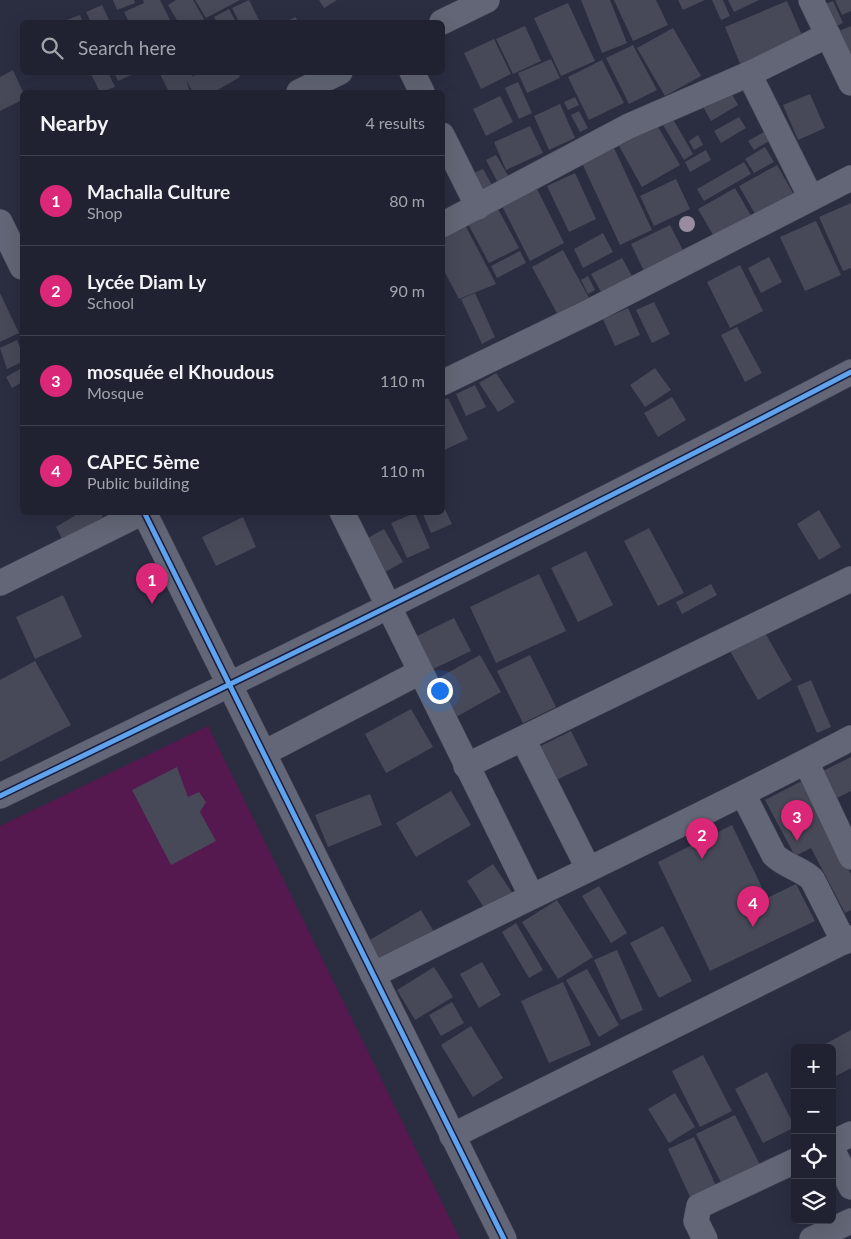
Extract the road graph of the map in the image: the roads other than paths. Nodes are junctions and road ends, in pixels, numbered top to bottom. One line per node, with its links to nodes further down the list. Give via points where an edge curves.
1 (487, 0): 3 (street)
2 (811, 0): 4 (street)
3 (444, 14)
4 (828, 35): 5 (street); 8 (street)
5 (749, 74): 13 (street); 14 (street, via 629,126)
6 (334, 75): 9 (street)
7 (414, 75): 10 (street)
8 (851, 83)
9 (303, 90)
10 (421, 90)
11 (445, 141): 14 (street)
12 (851, 178): 13 (street)
13 (810, 198): 19 (street, via 591,312)
14 (478, 207): 15 (street)
15 (445, 224)
16 (7, 232): 17 (street)
17 (20, 262)
18 (851, 372): 25 (street, via 667,468)
19 (445, 382)
20 (138, 515): 24 (street)
21 (145, 515): 27 (street)
22 (343, 515): 25 (street)
23 (851, 579): 28 (street)
24 (0, 583)
25 (388, 606): 26 (street); 27 (street)
26 (420, 672): 30 (street); 32 (street)
27 (230, 685): 30 (street); 34 (street)
28 (523, 738): 32 (street); 36 (street)
29 (851, 738): 31 (street)
30 (264, 753): 39 (street)
31 (806, 762): 33 (street); 35 (street)
32 (466, 766): 37 (street)
33 (743, 794): 36 (street); 38 (street, via 774,855 812,879)
34 (0, 796)
35 (851, 858)
36 (588, 868): 37 (street)
37 (531, 895): 39 (street)
38 (847, 940): 41 (street)
39 (373, 975): 41 (street)
40 (851, 1134): 42 (street)
41 (452, 1136): 47 (street)
42 (836, 1141)
43 (836, 1157): 45 (street)
44 (791, 1163): 48 (street, via 699,1206 696,1221)
45 (851, 1187)
46 (851, 1221): 49 (street)
47 (504, 1239)
48 (705, 1239)
49 (812, 1239)

